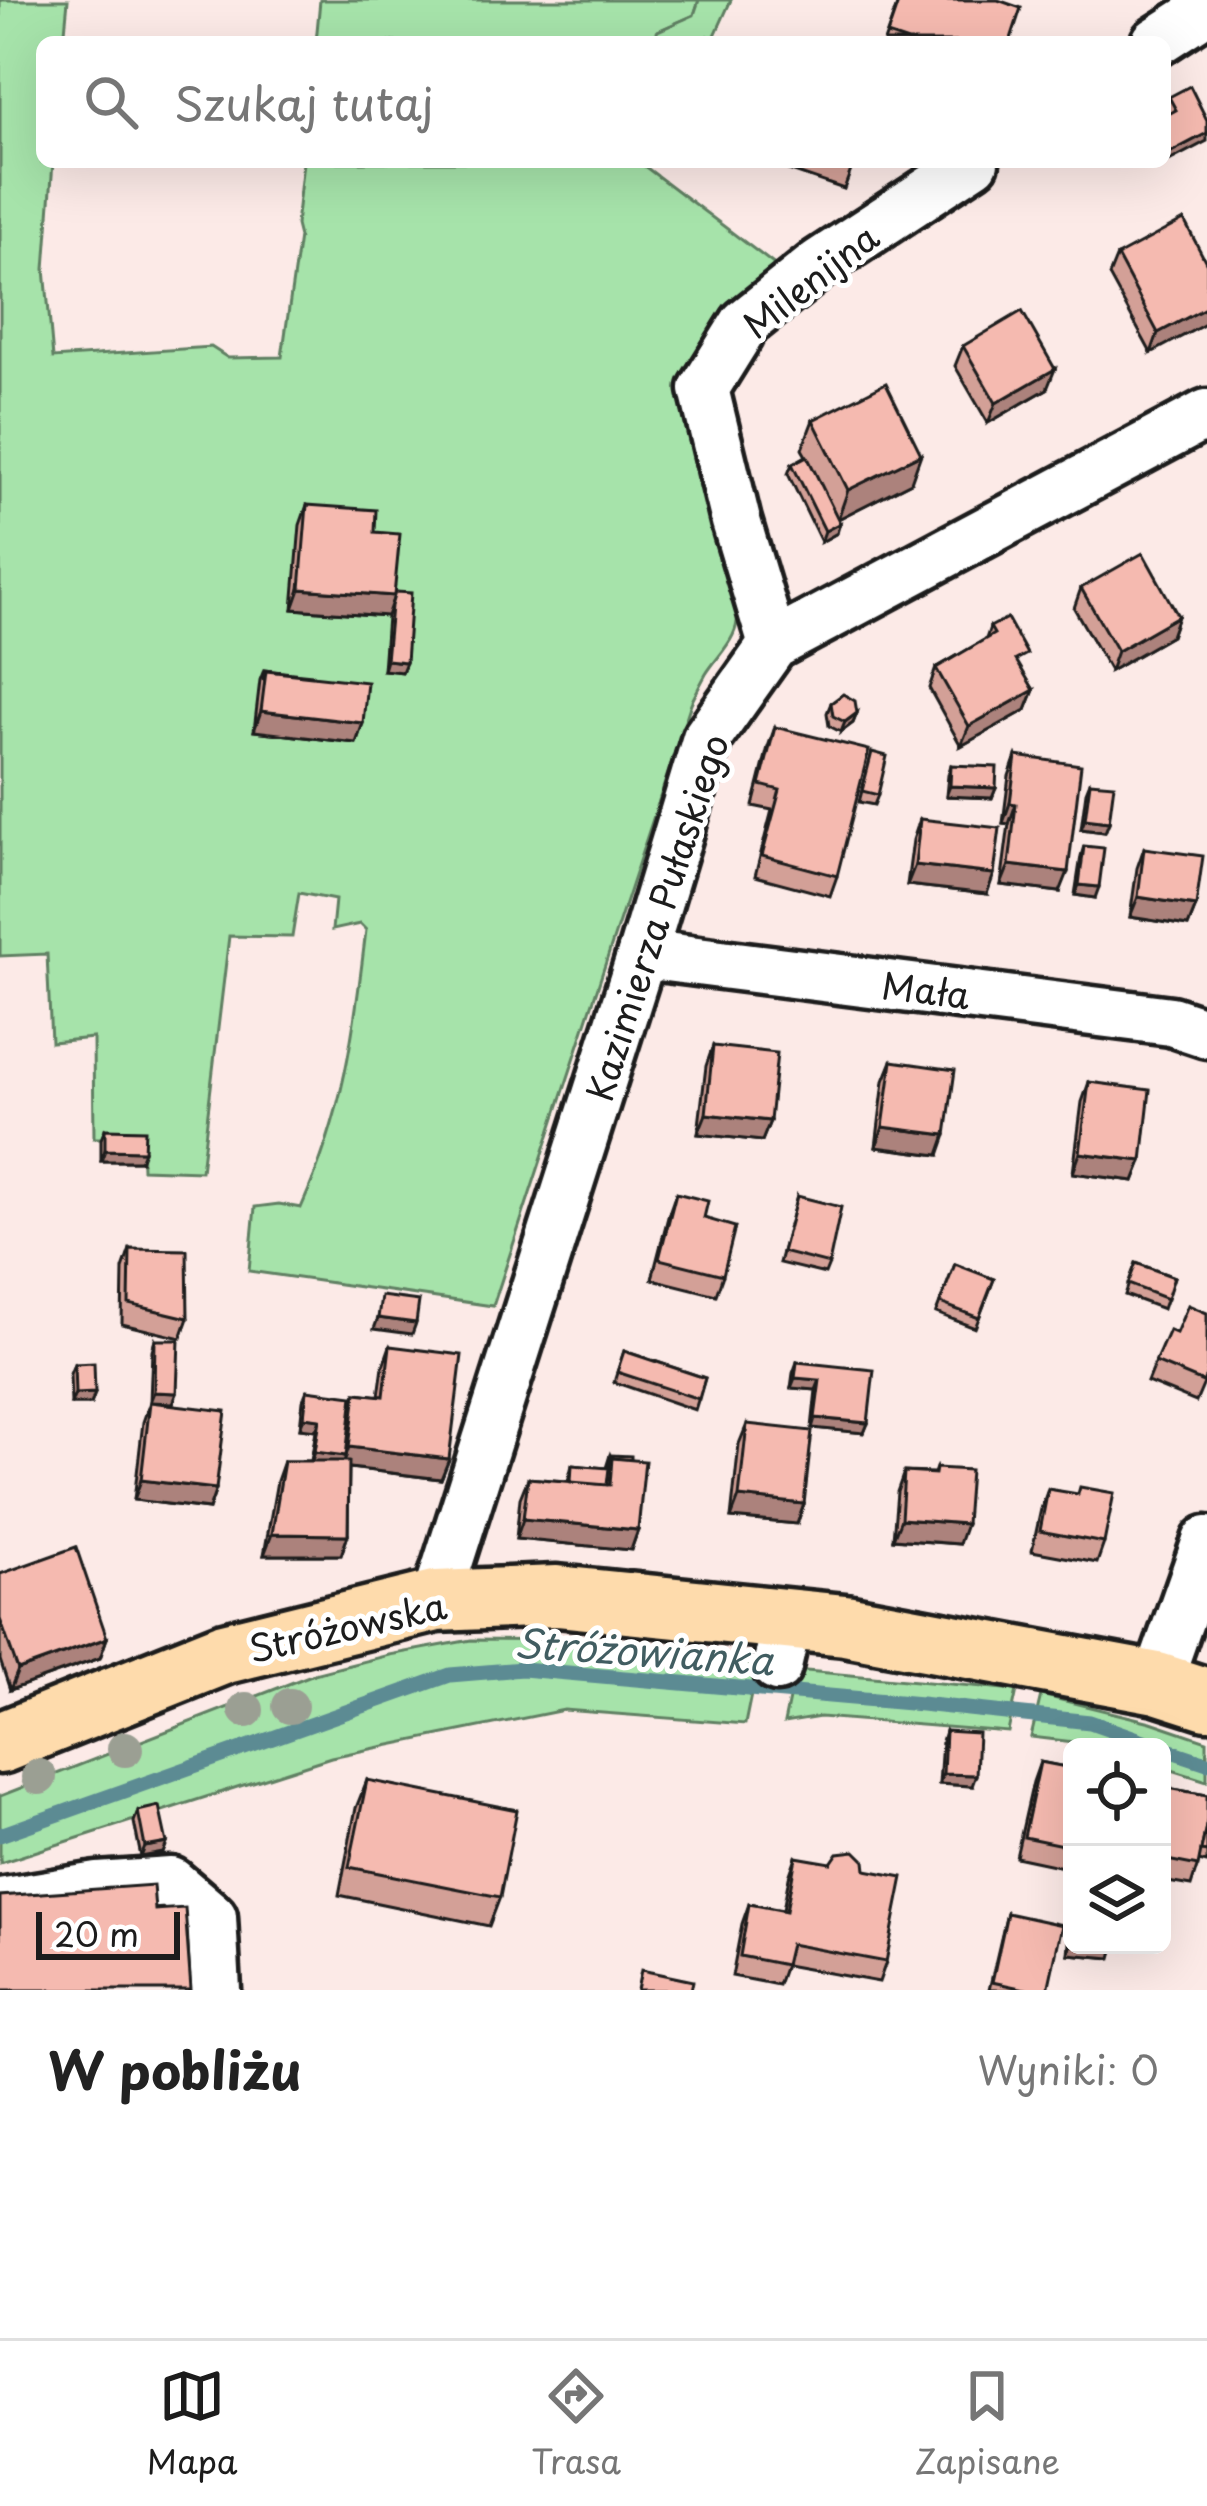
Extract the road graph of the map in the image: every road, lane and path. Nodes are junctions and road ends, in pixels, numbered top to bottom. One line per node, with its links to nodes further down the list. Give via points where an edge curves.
1 (1207, 9): 2 (street)
2 (1165, 36)
3 (965, 168): 5 (street, Milenijna, via 745,323 704,388)
4 (1207, 414): 5 (street, Kazimierza Pułaskiego)
5 (773, 645): 6 (street, Kazimierza Pułaskiego, via 706,738)
6 (642, 954): 7 (street, Mała, via 1133,1015); 9 (street, Kazimierza Pułaskiego)
7 (1207, 1033)
8 (1207, 1541): 10 (street)
9 (436, 1601): 10 (main road, Stróżowska, via 557,1596 782,1643 844,1625); 11 (main road, Stróżowska, via 225,1653)
10 (1182, 1691)
11 (0, 1743)
12 (0, 1903): 13 (street, via 171,1882 212,1916)
13 (216, 1990)

